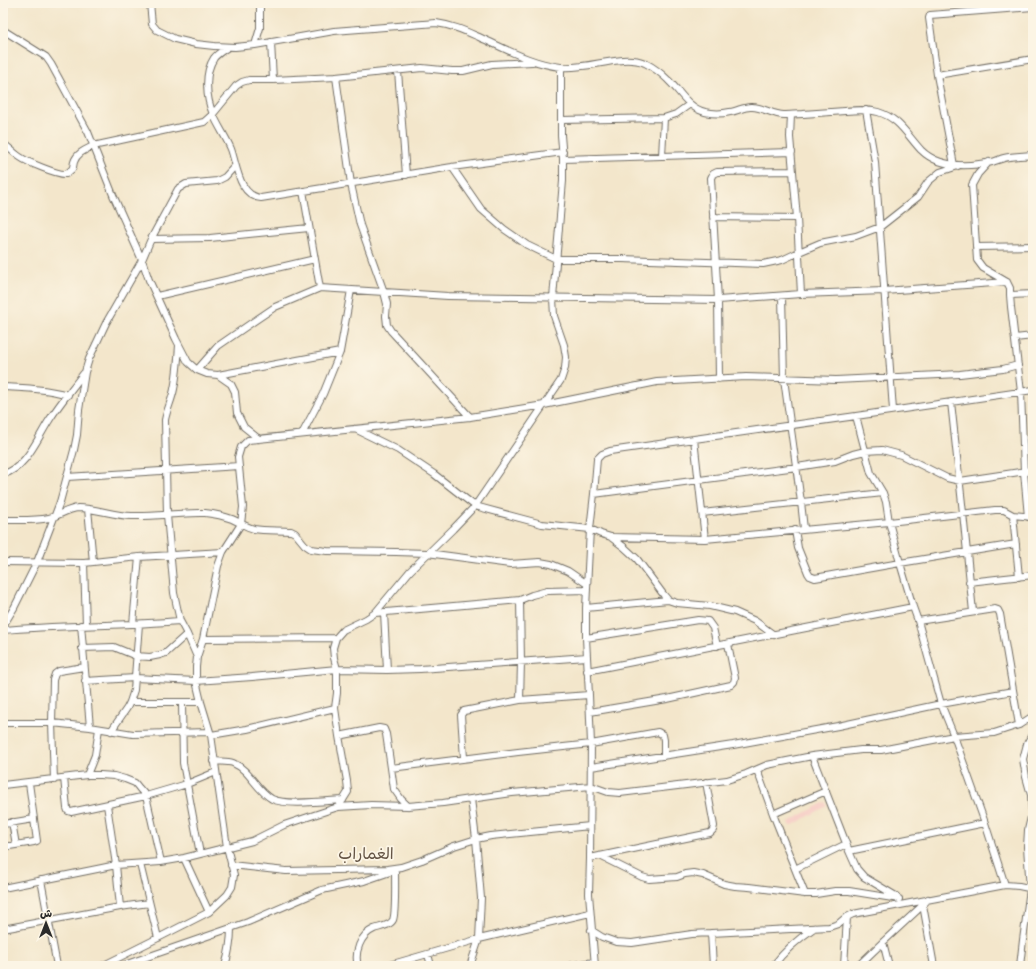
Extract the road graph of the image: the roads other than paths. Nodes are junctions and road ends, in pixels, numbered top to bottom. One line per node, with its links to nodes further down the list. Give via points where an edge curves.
1 (150, 3): 7 (street, via 152,24 157,30 196,44)
2 (260, 3): 6 (street, via 260,28)
3 (1033, 7): 12 (street, via 930,15)
4 (3, 30): 22 (street, via 46,57 78,113)
5 (271, 42): 6 (street); 9 (street, via 334,31 436,23 459,28); 14 (street)
6 (255, 45): 7 (street)
7 (228, 47): 17 (street, via 215,56 210,65 207,95)
8 (1033, 60): 12 (street)
9 (536, 61): 10 (street); 11 (street, via 492,64 463,71 422,68)
10 (561, 67): 15 (street, via 575,68 625,59 636,60 657,71); 20 (street)
11 (398, 71): 13 (street); 33 (street)
12 (938, 75): 28 (street)
13 (336, 77): 14 (street); 34 (street)
14 (273, 80): 17 (street, via 242,82)
15 (690, 104): 18 (street, via 704,112 723,114 752,107 775,114); 19 (street, via 676,114)
16 (866, 110): 18 (street); 28 (street, via 890,117 900,124 928,156); 38 (street, via 875,162)
17 (213, 114): 22 (street, via 199,124); 30 (street, via 231,150)
18 (791, 115): 23 (street)
19 (664, 118): 20 (street); 26 (street)
20 (562, 120): 25 (street)
21 (3, 143): 22 (street, via 21,158 62,174 71,171 79,154)
22 (93, 146): 46 (street)
23 (792, 152): 26 (street); 32 (street)
24 (1033, 154): 27 (street)
25 (563, 155): 26 (street); 31 (street); 45 (street)
26 (662, 156)
27 (989, 162): 29 (street); 42 (street, via 972,184)
28 (954, 165): 29 (street)
29 (962, 165): 38 (street, via 940,172 928,182 918,197)
30 (235, 166): 35 (street, via 246,189 256,197); 40 (street, via 225,177 217,181 186,184 178,189)
31 (452, 167): 33 (street); 45 (street, via 481,209 527,245)
32 (793, 171): 36 (street, via 713,174); 37 (street)
33 (406, 175): 34 (street)
34 (351, 184): 35 (street); 52 (street, via 360,225)
35 (303, 191): 39 (street)
36 (714, 217): 37 (street); 47 (street)
37 (797, 218): 43 (street)
38 (880, 227): 43 (street, via 856,236 820,243); 51 (street)
39 (309, 228): 40 (street, via 210,238); 44 (street)
40 (151, 239): 46 (street)
41 (1033, 246): 42 (street)
42 (976, 247): 48 (street, via 977,260 983,268)
43 (798, 252): 47 (street, via 782,260 763,264); 53 (street)
44 (315, 259): 49 (street); 56 (street)
45 (556, 259): 47 (street); 58 (street)
46 (142, 260): 56 (street); 66 (street, via 106,323)
47 (716, 263): 59 (street)
48 (1007, 282): 51 (street); 55 (street)
49 (320, 288): 50 (street); 65 (street, via 275,307 218,346)
50 (351, 290): 52 (street); 63 (street)
51 (884, 291): 53 (street); 68 (street)
52 (384, 292): 58 (street); 79 (street, via 387,325 391,332)
53 (801, 294): 57 (street)
54 (1033, 294): 55 (street)
55 (1010, 295): 61 (street)
56 (158, 296): 62 (street)
57 (782, 296): 59 (street); 70 (street)
58 (553, 298): 59 (street); 76 (street, via 554,316 566,357 561,380)
59 (718, 300): 69 (street)
60 (1033, 336): 61 (street)
61 (1015, 338): 64 (street)
62 (179, 345): 65 (street, via 188,362); 89 (street, via 174,390 165,420)
63 (340, 352): 67 (street); 82 (street, via 323,394)
64 (1018, 365): 68 (street, via 960,374); 73 (street)
65 (197, 370): 67 (street)
66 (84, 372): 74 (street); 92 (street, via 77,435)
67 (218, 375): 83 (street, via 231,384 235,392 237,414 244,427)
68 (890, 377): 70 (street); 77 (street)
69 (719, 379): 70 (street); 76 (street, via 656,382)
70 (784, 379): 80 (street)
71 (3, 387): 74 (street)
72 (1033, 390): 73 (street)
73 (1021, 392): 75 (street); 90 (street)
74 (68, 395): 91 (street, via 24,460 11,472)
75 (951, 402): 77 (street); 94 (street)
76 (544, 405): 79 (street); 98 (street)
77 (893, 410): 78 (street)
78 (856, 416): 80 (street); 85 (street)
79 (470, 417): 81 (street)
80 (791, 425): 84 (street); 87 (street)
81 (355, 429): 82 (street); 98 (street, via 398,450)
82 (302, 434): 83 (street)
83 (259, 438): 86 (street, via 248,440 241,447)
84 (694, 439): 93 (street); 96 (street, via 602,454 597,459)
85 (865, 451): 87 (street, via 835,461); 94 (street, via 882,450 901,455 947,478); 95 (street, via 870,473)
86 (239, 466): 89 (street); 108 (street, via 243,507)
87 (797, 467): 93 (street); 97 (street)
88 (1033, 470): 90 (street)
89 (166, 471): 92 (street); 102 (street)
90 (1024, 472): 94 (street); 105 (street)
91 (3, 474)
92 (67, 477): 104 (street)
93 (698, 481): 96 (street); 100 (street)
94 (960, 481): 101 (street)
95 (883, 493): 97 (street); 107 (street)
96 (594, 494): 109 (street)
97 (801, 502): 100 (street); 110 (street)
98 (475, 506): 109 (street, via 542,524); 117 (street)
99 (88, 509): 102 (street, via 123,516); 104 (street, via 77,508); 122 (street)
100 (702, 513): 113 (street)
101 (964, 513): 103 (street, via 1004,510); 107 (street); 116 (street)
102 (167, 515): 108 (street, via 207,513 233,519); 118 (street)
103 (1013, 515): 105 (street); 114 (street)
104 (55, 516): 106 (street, via 37,520); 121 (street)
105 (1030, 517)
106 (3, 520)
107 (889, 522): 110 (street); 124 (street)
108 (241, 524): 115 (street); 117 (street, via 254,529 291,530 311,549)
109 (590, 529): 112 (street); 128 (street)
110 (804, 529): 111 (street)
111 (795, 530): 113 (street); 124 (street, via 798,548 810,576 815,578)
112 (611, 537): 113 (street); 130 (street, via 637,559)
113 (705, 539)
114 (1016, 544): 116 (street); 126 (street)
115 (223, 552): 118 (street); 146 (street)
116 (967, 552): 124 (street); 127 (street)
117 (428, 553): 128 (street, via 510,564 551,564 568,571); 135 (street)
118 (170, 555): 119 (street); 136 (street)
119 (139, 557): 122 (street); 138 (street)
120 (3, 562): 121 (street)
121 (36, 562): 123 (street); 140 (street)
122 (93, 562): 123 (street)
123 (84, 563): 139 (street)
124 (900, 563): 131 (street)
125 (1033, 575): 126 (street)
126 (1019, 577): 127 (street)
127 (969, 582): 134 (street)
128 (587, 587): 129 (street, via 547,591); 132 (street)
129 (520, 600): 133 (street); 153 (street)
130 (668, 600): 132 (street); 143 (street, via 734,612 755,621)
131 (913, 607): 137 (street); 143 (street)
132 (586, 608): 145 (street)
133 (384, 612): 135 (street); 156 (street)
134 (973, 612): 137 (street); 161 (street, via 998,610)
135 (375, 613): 144 (street, via 343,630)
136 (180, 621): 138 (street); 142 (street)
137 (918, 621): 167 (street)
138 (136, 624): 139 (street); 150 (street)
139 (83, 625): 141 (street); 149 (street)
140 (3, 626)
141 (3, 630)
142 (188, 634): 150 (street, via 160,655); 151 (street)
143 (774, 635): 147 (street)
144 (336, 638): 146 (street); 155 (street, via 333,648)
145 (586, 638): 148 (street, via 698,620 708,621 713,628); 152 (street)
146 (203, 639): 151 (street)
147 (728, 644): 148 (street); 169 (street, via 735,678 731,685)
148 (717, 646): 157 (street)
149 (82, 648): 150 (street, via 114,648); 154 (street)
150 (136, 656): 158 (street)
151 (197, 657): 160 (street)
152 (586, 657): 153 (street); 157 (street)
153 (521, 662): 156 (street); 163 (street)
154 (84, 667): 159 (street); 171 (street, via 55,674)
155 (337, 669): 156 (street); 160 (street); 168 (street)
156 (387, 670)
157 (588, 671): 162 (street)
158 (135, 678): 159 (street); 160 (street); 164 (street)
159 (86, 681): 174 (street)
160 (196, 681): 166 (street)
161 (1013, 691): 167 (street); 173 (street)
162 (589, 695): 163 (street); 169 (street)
163 (520, 700): 185 (street, via 462,712)
164 (130, 702): 165 (street); 176 (street)
165 (182, 702): 166 (street); 177 (street)
166 (201, 702): 178 (street)
167 (941, 704): 181 (street); 183 (street, via 838,726)
168 (335, 708): 178 (street, via 247,729); 180 (street)
169 (590, 712): 182 (street)
170 (1033, 716): 173 (street)
171 (52, 723): 172 (street); 174 (street); 193 (street)
172 (3, 724)
173 (1019, 725): 181 (street, via 994,733)
174 (90, 727): 175 (street)
175 (99, 729): 176 (street); 191 (street, via 95,755)
176 (111, 731): 177 (street, via 144,734)
177 (182, 733): 178 (street); 196 (street, via 183,763)
178 (211, 733): 186 (street)
179 (1033, 733): 199 (street, via 1023,759)
180 (339, 736): 188 (street, via 384,729); 203 (street, via 348,792)
181 (954, 736): 184 (street, via 881,750); 210 (street)
182 (591, 744): 183 (street, via 658,732 663,735); 185 (street); 187 (street)
183 (664, 756): 187 (street)
184 (812, 756): 189 (street, via 767,765); 200 (street)
185 (464, 758): 188 (street)
186 (214, 761): 190 (street); 203 (street, via 232,763 242,768 264,793 286,803)
187 (591, 767): 198 (street)
188 (391, 768): 205 (street, via 394,789)
189 (757, 770): 195 (street, via 727,780); 207 (street)
190 (216, 772): 196 (street); 218 (street)
191 (87, 775): 192 (street); 201 (street, via 125,779 135,783)
192 (64, 778): 193 (street); 204 (street, via 68,811)
193 (54, 780): 194 (street)
194 (29, 782): 197 (street); 208 (street)
195 (706, 782): 198 (street, via 620,793); 221 (street, via 714,826 710,833)
196 (188, 784): 201 (street); 220 (street)
197 (3, 785)
198 (591, 786): 202 (street); 212 (street)
199 (1031, 788): 213 (street)
200 (826, 791): 207 (street); 215 (street)
201 (146, 796): 204 (street); 224 (street)
202 (471, 799): 205 (street); 214 (street)
203 (343, 800): 206 (street)
204 (107, 805): 227 (street)
205 (408, 806): 206 (street)
206 (338, 807): 218 (street, via 284,825 252,841)
207 (773, 814): 229 (street)
208 (34, 819): 209 (street); 216 (street, via 37,841)
209 (12, 822): 211 (street); 216 (street)
210 (985, 823): 219 (street); 231 (street)
211 (3, 824)
212 (590, 826): 214 (street); 223 (street)
213 (1031, 830): 233 (street, via 1027,847)
214 (476, 839): 228 (street); 251 (street, via 481,898)
215 (846, 844): 219 (street); 229 (street)
216 (16, 845): 217 (street)
217 (3, 847)
218 (227, 847): 220 (street); 226 (street)
219 (849, 851): 235 (street, via 857,870 864,877)
220 (200, 854): 222 (street)
221 (600, 856): 223 (street); 234 (street, via 649,879 693,873 734,886)
222 (184, 858): 224 (street); 241 (street)
223 (590, 858): 242 (street)
224 (161, 862): 225 (street)
225 (140, 864): 227 (street); 237 (street)
226 (231, 865): 228 (street, via 286,871); 241 (street, via 234,874 232,887)
227 (116, 866): 230 (street); 240 (street)
228 (398, 869): 245 (street, via 364,881 322,890); 259 (street, via 393,920 365,935 358,947)
229 (795, 869): 234 (street)
230 (41, 880): 232 (street); 244 (street)
231 (1005, 885): 233 (street); 236 (street)
232 (3, 888)
233 (1032, 889): 270 (street)
234 (805, 894): 235 (street, via 849,891)
235 (899, 898): 238 (street)
236 (928, 899): 238 (street); 239 (street)
237 (149, 903): 240 (street); 250 (street)
238 (908, 903): 243 (street)
239 (923, 905): 252 (street); 269 (street)
240 (120, 907): 244 (street)
241 (209, 912): 250 (street)
242 (590, 913): 248 (street); 251 (street)
243 (847, 916): 246 (street, via 838,924); 266 (street)
244 (48, 921): 247 (street); 255 (street)
245 (231, 928): 257 (street); 258 (street)
246 (815, 928): 249 (street); 265 (street, via 788,948)
247 (3, 929)
248 (591, 930): 249 (street, via 616,942 632,943); 254 (street)
249 (712, 933): 264 (street)
250 (158, 938): 256 (street)
251 (479, 939): 253 (street); 262 (street)
252 (883, 942): 267 (street); 268 (street)
253 (428, 954): 260 (street); 261 (street)
254 (594, 964): 263 (street)
255 (57, 966)
256 (102, 966)
257 (122, 966)
258 (225, 966)
259 (358, 966)
260 (386, 966)
261 (431, 966)
262 (470, 966)
263 (569, 966)
264 (714, 966)
265 (773, 966)
266 (844, 966)
267 (858, 966)
268 (889, 966)
269 (934, 966)
270 (1020, 966)

